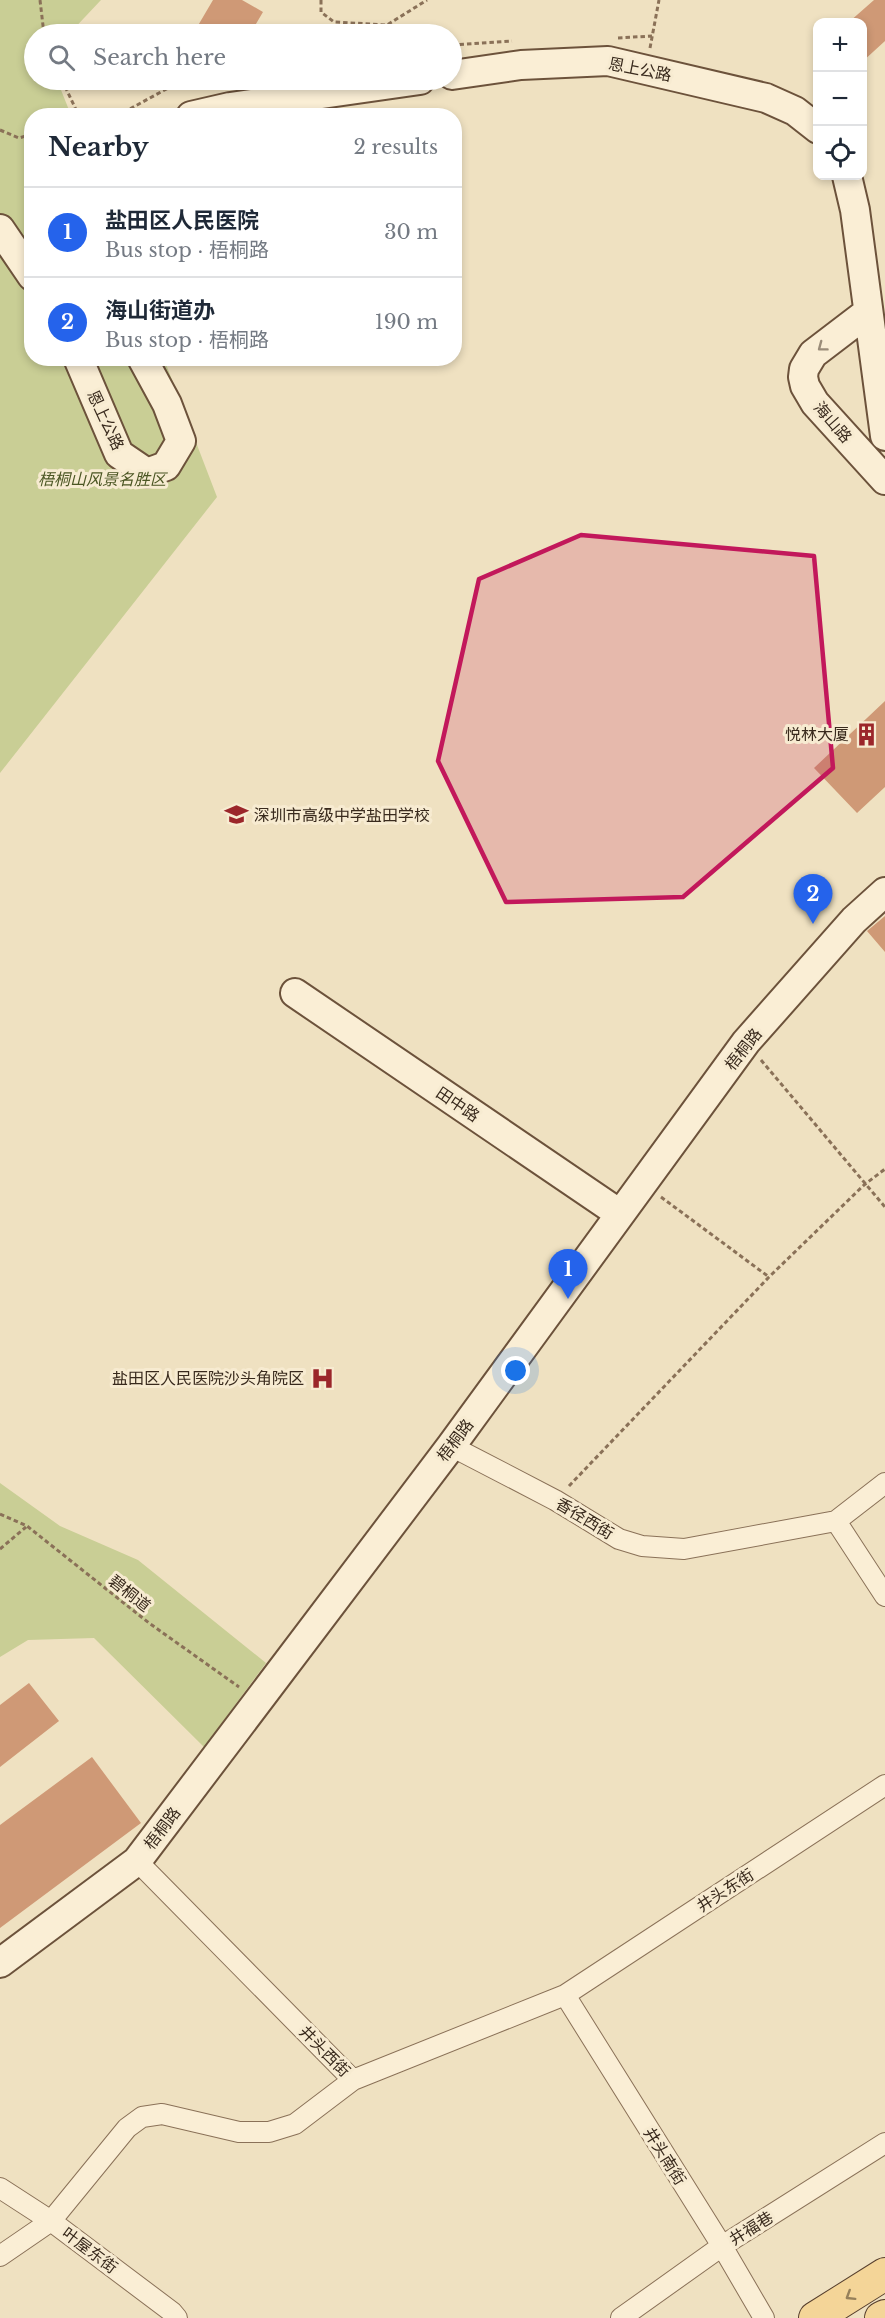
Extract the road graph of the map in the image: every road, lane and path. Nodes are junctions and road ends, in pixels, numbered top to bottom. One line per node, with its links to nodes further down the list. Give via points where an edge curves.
1 (40, 0): 5 (path)
2 (321, 0): 6 (path, via 321,12 334,22)
3 (427, 0): 7 (path)
4 (659, 0): 8 (path)
5 (43, 24)
6 (369, 24)
7 (389, 24)
8 (645, 70): 9 (street, 恩上公路, via 608,61 521,65); 16 (street, 恩上公路, via 766,98 795,111)
9 (462, 74)
10 (67, 90): 13 (path)
11 (165, 90): 14 (path)
12 (350, 90): 15 (street)
13 (75, 108)
14 (132, 108)
15 (226, 108)
16 (814, 126)
17 (0, 130): 18 (path)
18 (24, 136)
19 (848, 180): 22 (street)
20 (0, 229): 21 (street)
21 (24, 264)
22 (868, 312): 25 (street); 27 (street, 海山路, one-way to 27, via 813,354 803,377 815,403)
23 (81, 366): 24 (street, 恩上公路, via 119,454 147,473 166,466 182,441)
24 (146, 366)
25 (883, 415): 26 (street)
26 (885, 436)
27 (885, 480)
28 (885, 892): 30 (street, 梧桐路, via 854,920)
29 (295, 993): 35 (street, 田中路)
30 (746, 1042): 32 (street, 梧桐路); 33 (path)
31 (885, 1168): 33 (path)
32 (643, 1184): 35 (street, 梧桐路); 36 (path)
33 (864, 1185): 34 (path); 36 (path)
34 (885, 1208)
35 (620, 1214): 37 (street, 梧桐路)
36 (768, 1277): 39 (path)
37 (451, 1446): 39 (street, 香径西街); 47 (street, 梧桐路)
38 (885, 1483): 41 (street)
39 (555, 1500): 41 (street, 香径西街, via 619,1539 642,1546 684,1550)
40 (0, 1515): 42 (path, 碧桐道)
41 (836, 1521): 44 (street)
42 (27, 1526): 43 (path); 45 (path, 碧桐道, via 149,1623)
43 (0, 1549)
44 (885, 1596)
45 (245, 1691)
46 (885, 1785): 49 (street, 井头东街)
47 (137, 1862): 48 (street, 梧桐路); 50 (street, 井头西街)
48 (0, 1963)
49 (565, 1995): 50 (street, 井头西街); 54 (street, 井头南街)
50 (353, 2080): 53 (street, via 295,2124 269,2132 239,2132 162,2114 142,2117 127,2128)
51 (885, 2144): 54 (street, 井福巷)
52 (0, 2188): 53 (street, 叶屋东街)
53 (51, 2221): 55 (street); 58 (street, 叶屋东街)
54 (722, 2246): 59 (street, 井福巷); 60 (street, 井头南街)
55 (0, 2256)
56 (885, 2274): 61 (main road, one-way to 61)
57 (885, 2316): 62 (main road)
58 (177, 2318)
59 (621, 2318)
60 (764, 2318)
61 (815, 2318)
62 (881, 2318)

